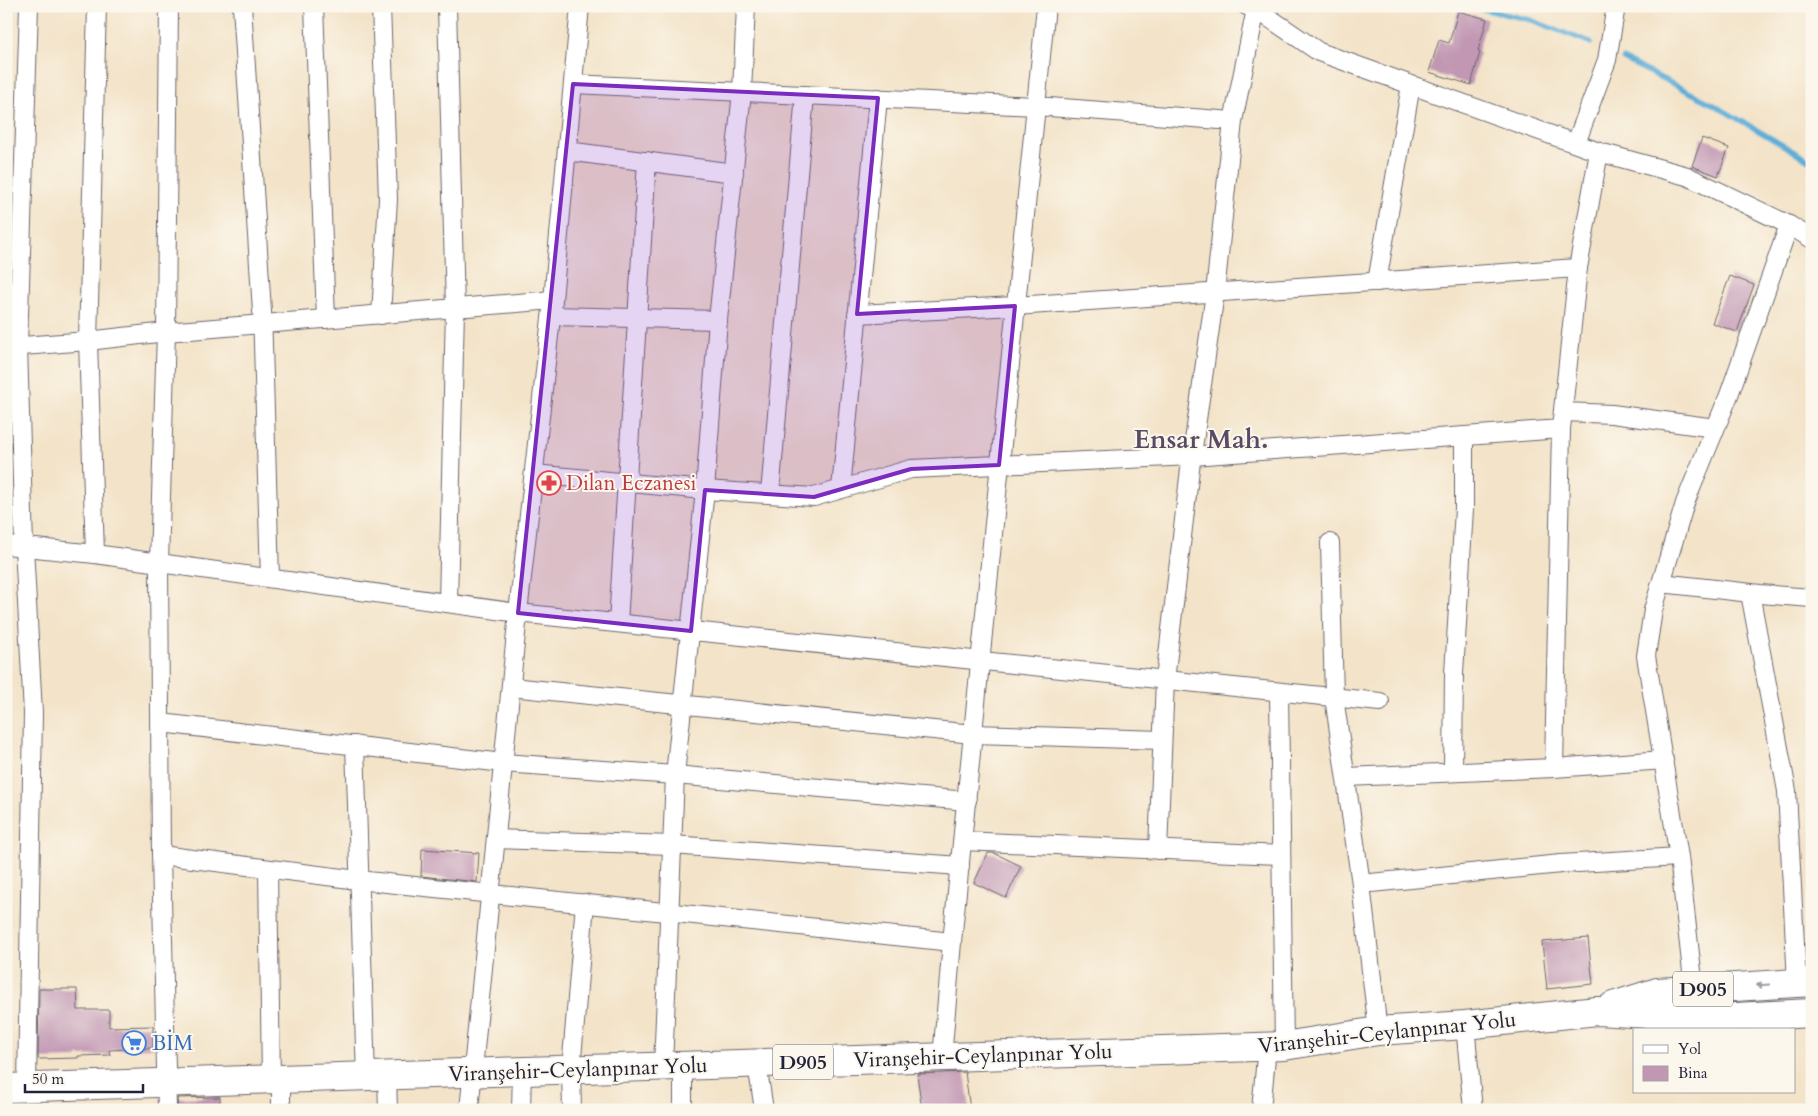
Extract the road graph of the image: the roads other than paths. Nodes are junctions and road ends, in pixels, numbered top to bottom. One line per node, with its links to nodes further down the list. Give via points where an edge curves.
1 (29, 6): 41 (street)
2 (97, 6): 40 (street)
3 (170, 6): 39 (street)
4 (242, 6): 38 (street)
5 (314, 6): 36 (street)
6 (381, 6): 34 (street, via 388,200)
7 (447, 6): 31 (street)
8 (580, 6): 13 (street)
9 (746, 6): 15 (street)
10 (1046, 6): 18 (street)
11 (1616, 6): 20 (street, via 1607,60)
12 (1251, 8): 14 (street, via 1319,52); 19 (street)
13 (573, 84): 15 (street); 21 (street)
14 (1411, 85): 20 (street); 28 (street)
15 (742, 92): 16 (street); 24 (street)
16 (805, 95): 17 (street); 51 (street)
17 (878, 98): 18 (street); 33 (street)
18 (1036, 106): 19 (street); 30 (street)
19 (1233, 121): 29 (street)
20 (1576, 143): 22 (street)
21 (567, 151): 23 (street); 32 (street)
22 (1600, 152): 25 (street, via 1687,176); 27 (street)
23 (647, 161): 24 (street); 35 (street)
24 (734, 173): 37 (street)
25 (1790, 225): 26 (street); 43 (street)
26 (1812, 239)
27 (1578, 268): 28 (street); 42 (street)
28 (1377, 282): 29 (street)
29 (1215, 293): 30 (street); 45 (street)
30 (1016, 306): 33 (street); 46 (street)
31 (455, 308): 32 (street); 34 (street); 61 (street)
32 (553, 308): 35 (street); 47 (street)
33 (858, 314): 49 (street)
34 (381, 315): 36 (street)
35 (638, 318): 37 (street); 48 (street)
36 (326, 319): 38 (street)
37 (718, 320): 50 (street)
38 (262, 324): 39 (street); 57 (street)
39 (166, 332): 40 (street); 56 (street)
40 (88, 341): 41 (street); 55 (street)
41 (12, 347): 54 (street)
42 (1562, 420): 43 (street, via 1612,414); 44 (street); 78 (street)
43 (1716, 428): 58 (street, via 1685,503)
44 (1464, 436): 45 (street); 79 (street)
45 (1192, 456): 46 (street); 66 (street)
46 (999, 465): 49 (street, via 911,469); 65 (street)
47 (534, 474): 48 (street); 62 (street)
48 (628, 483): 50 (street); 63 (street)
49 (841, 489): 51 (street, via 814,497)
50 (705, 490): 51 (street); 64 (street)
51 (770, 494)
52 (1330, 543): 69 (street)
53 (6, 545): 54 (street)
54 (24, 547): 55 (street); 113 (street, via 33,713)
55 (94, 554): 56 (street)
56 (159, 563): 57 (street); 72 (street)
57 (270, 578): 61 (street)
58 (1661, 584): 59 (street); 76 (street, via 1653,610 1646,656)
59 (1750, 593): 60 (street); 98 (street, via 1787,791)
60 (1812, 598)
61 (448, 603): 62 (street)
62 (518, 613): 63 (street); 67 (street)
63 (618, 623): 64 (street)
64 (691, 631): 65 (street); 71 (street)
65 (980, 661): 66 (street); 73 (street)
66 (1165, 680): 68 (street); 74 (street)
67 (511, 687): 71 (street); 77 (street)
68 (1279, 692): 69 (street); 87 (street)
69 (1334, 697): 70 (street); 81 (street)
70 (1380, 702)
71 (682, 704): 73 (street); 80 (street)
72 (161, 723): 75 (street); 88 (street)
73 (973, 734): 74 (street); 82 (street)
74 (1162, 740): 86 (street)
75 (355, 746): 77 (street); 92 (street)
76 (1664, 760): 78 (street); 89 (street)
77 (503, 762): 80 (street); 83 (street)
78 (1554, 768): 79 (street)
79 (1453, 772): 81 (street)
80 (675, 775): 82 (street); 85 (street)
81 (1347, 777): 93 (street)
82 (967, 800): 84 (street)
83 (496, 839): 85 (street); 94 (street)
84 (962, 841): 86 (street); 90 (street)
85 (672, 845): 90 (street); 96 (street)
86 (1158, 850): 87 (street)
87 (1281, 855): 104 (street)
88 (161, 856): 91 (street); 114 (street)
89 (1679, 857): 93 (street, via 1561,864); 99 (street)
90 (960, 866): 97 (street)
91 (268, 869): 92 (street); 112 (street)
92 (358, 880): 94 (street); 111 (street)
93 (1361, 884): 103 (street)
94 (490, 893): 95 (street); 110 (street)
95 (585, 903): 96 (street); 108 (street)
96 (669, 912): 97 (street); 107 (street)
97 (952, 942): 105 (street)
98 (1805, 982): 99 (main road, Viranşehir-Ceylanpınar Yolu / D905, one-way to 99)
99 (1694, 990): 100 (main road, Viranşehir-Ceylanpınar Yolu / D905, via 1657,992)
100 (1597, 1011): 101 (main road, Viranşehir-Ceylanpınar Yolu / D905, via 1717,1018); 102 (main road, Viranşehir-Ceylanpınar Yolu / D905)
101 (1812, 1014)
102 (1465, 1026): 103 (main road, Viranşehir-Ceylanpınar Yolu / D905); 123 (street)
103 (1378, 1031): 104 (main road, Viranşehir-Ceylanpınar Yolu / D905)
104 (1276, 1047): 105 (main road, Viranşehir-Ceylanpınar Yolu / D905); 122 (street)
105 (942, 1058): 106 (main road, Viranşehir-Ceylanpınar Yolu / D905)
106 (757, 1064): 107 (main road, Viranşehir-Ceylanpınar Yolu / D905); 121 (street)
107 (673, 1066): 108 (main road, Viranşehir-Ceylanpınar Yolu / D905); 120 (street)
108 (571, 1070): 109 (main road, Viranşehir-Ceylanpınar Yolu / D905); 119 (street)
109 (522, 1072): 110 (main road, Viranşehir-Ceylanpınar Yolu / D905); 118 (street)
110 (472, 1073): 111 (main road, Viranşehir-Ceylanpınar Yolu / D905); 117 (street)
111 (376, 1076): 112 (main road, Viranşehir-Ceylanpınar Yolu / D905); 116 (street)
112 (276, 1080): 114 (main road, Viranşehir-Ceylanpınar Yolu / D905); 115 (street)
113 (16, 1088): 114 (main road, Viranşehir-Ceylanpınar Yolu / D905)
114 (166, 1096)
115 (281, 1110)
116 (388, 1110)
117 (469, 1110)
118 (521, 1110)
119 (572, 1110)
120 (683, 1110)
121 (764, 1110)
122 (1261, 1110)
123 (1472, 1110)

